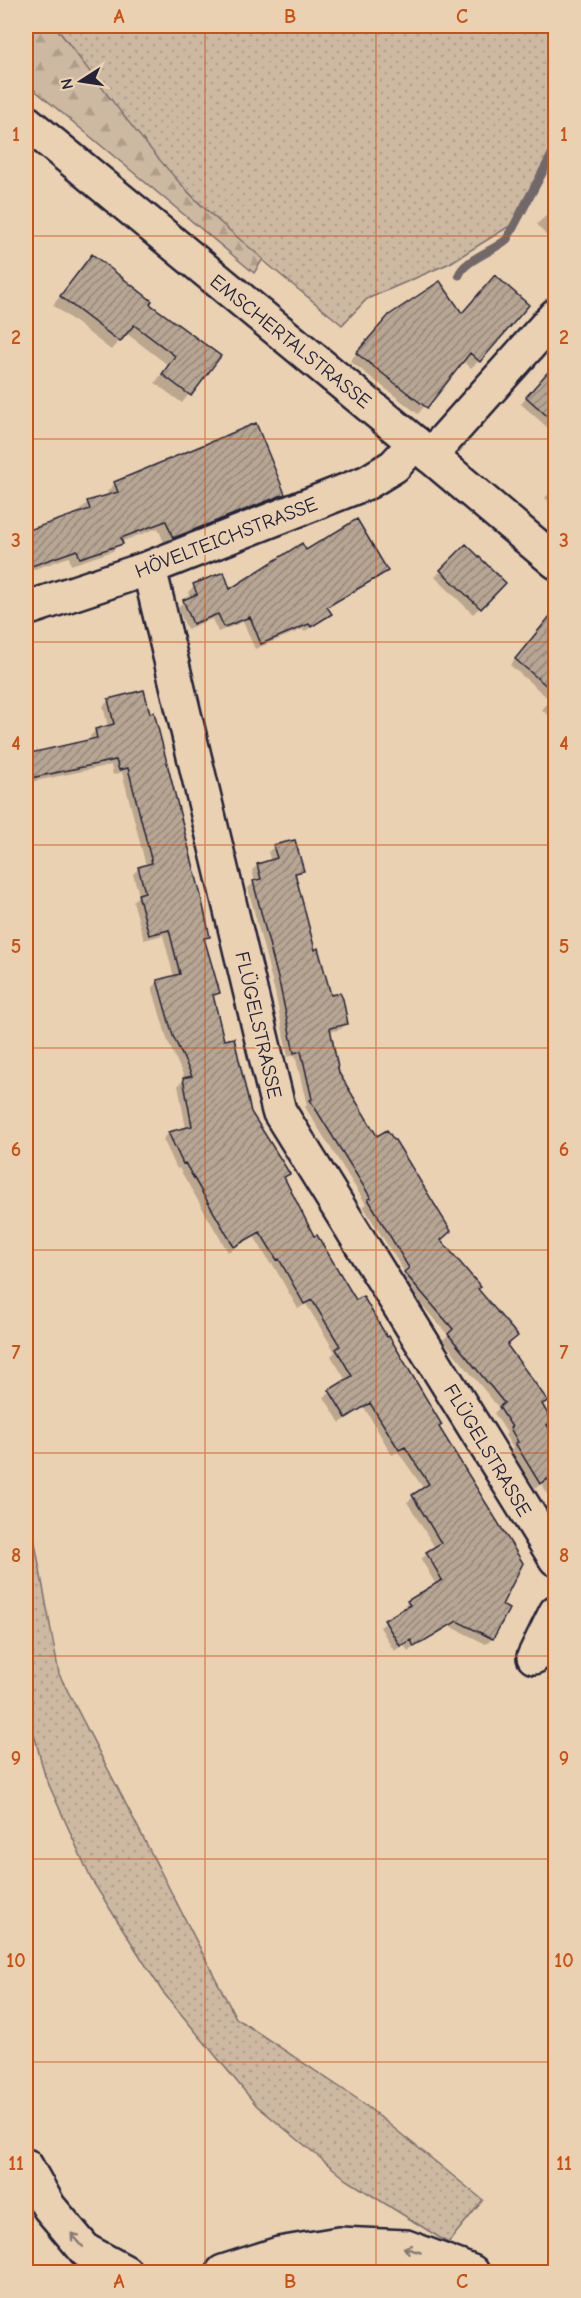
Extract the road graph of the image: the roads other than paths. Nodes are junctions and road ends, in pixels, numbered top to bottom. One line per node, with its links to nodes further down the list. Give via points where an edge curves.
1 (26, 122): 3 (main road, EMSCHERTALSTRASSE)
2 (555, 315): 3 (main road, HÖVELTEICHSTRASSE)
3 (423, 449): 4 (main road, EMSCHERTALSTRASSE); 5 (main road, HÖVELTEICHSTRASSE, via 368,482)
4 (555, 562)
5 (148, 568): 6 (main road, HÖVELTEICHSTRASSE); 7 (main road, FLÜGELSTRASSE, via 279,1111)
6 (26, 609)
7 (555, 1559)
8 (555, 1611): 9 (main road)
9 (534, 1657)
10 (26, 2166): 11 (main road, one-way to 10, via 86,2251 49,2207)
11 (125, 2272)
12 (224, 2272): 15 (main road, one-way to 12, via 406,2247 339,2244 279,2254)
13 (320, 2272): 14 (main road)
14 (389, 2272)
15 (472, 2272)

